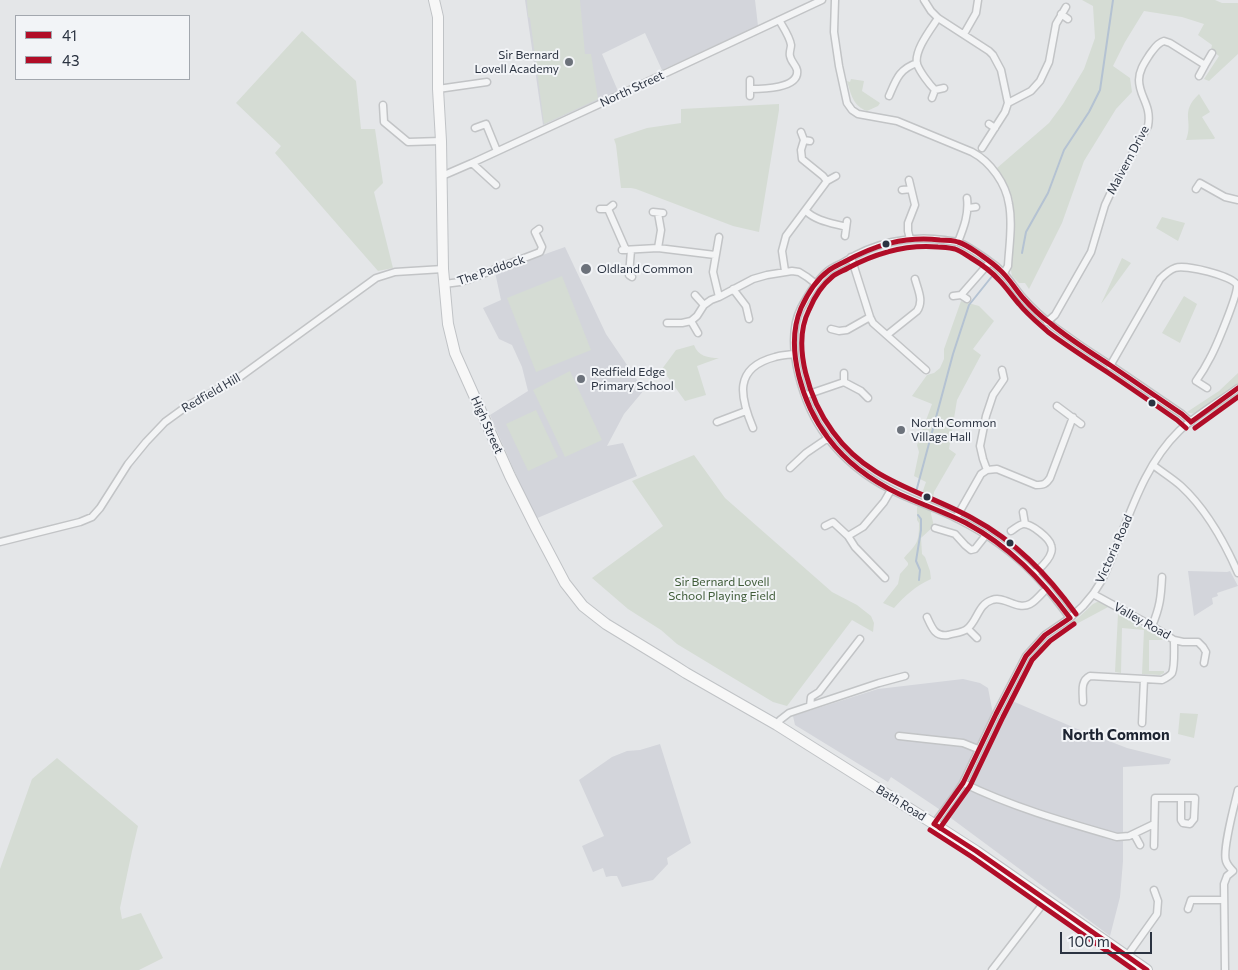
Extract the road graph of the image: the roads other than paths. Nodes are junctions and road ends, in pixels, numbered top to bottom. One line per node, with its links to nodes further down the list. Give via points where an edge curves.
1 (434, 0): 19 (main road, High Street, via 438,17)
2 (822, 0): 10 (street, North Street)
3 (834, 0): 60 (street, via 839,66 847,103 852,110 897,121 972,152 994,170 1009,202 1011,218 1008,266)
4 (924, 0): 8 (street)
5 (978, 0): 11 (street, via 976,13)
6 (1066, 7): 7 (street)
7 (1061, 14): 9 (street); 23 (street, via 1049,62 1040,81 1031,91)
8 (938, 18): 11 (street); 13 (street, via 920,47)
9 (1068, 19)
10 (780, 20): 16 (street, via 791,43 789,54 796,74 793,80 777,88 750,92); 31 (street, North Street)
11 (964, 34): 23 (street, via 993,55 1001,70)
12 (1212, 53): 14 (street)
13 (917, 63): 20 (street); 21 (street, via 902,71)
14 (1205, 65): 15 (street); 73 (street, Malvern Drive, via 1164,41 1158,44 1144,64 1139,80 1148,109 1148,126 1105,205 1091,252 1055,315)
15 (1199, 76)
16 (750, 80)
17 (487, 82): 19 (street)
18 (944, 88): 20 (street)
19 (438, 89): 29 (main road, High Street)
20 (935, 90): 22 (street)
21 (889, 96)
22 (932, 98)
23 (1008, 103): 27 (street)
24 (383, 105): 29 (street, via 384,122 408,142)
25 (989, 124): 27 (street)
26 (475, 128): 31 (street, via 486,124)
27 (995, 128): 30 (street)
28 (801, 132): 36 (street, via 807,140 801,150 802,159)
29 (441, 141): 33 (main road, High Street)
30 (982, 148)
31 (497, 151): 32 (street, North Street)
32 (472, 163): 33 (street, North Street); 37 (street)
33 (442, 176): 58 (main road, High Street)
34 (836, 176): 36 (street)
35 (909, 180): 38 (street)
36 (827, 181): 46 (street)
37 (496, 185)
38 (911, 189): 40 (street); 51 (street, via 915,204 908,223)
39 (1196, 189): 42 (street, via 1200,183 1225,197)
40 (902, 190)
41 (967, 198): 45 (street)
42 (1238, 200)
43 (607, 207): 54 (street)
44 (976, 207): 45 (street)
45 (968, 208): 52 (street)
46 (806, 211): 49 (street, via 818,219 846,224); 59 (street, via 786,236 782,251)
47 (658, 213): 53 (street, via 661,230)
48 (539, 229): 63 (street, The Paddock, via 535,232 542,247 540,252 467,280)
49 (846, 236)
50 (719, 237): 55 (street)
51 (910, 239): 52 (street); 56 (street, via 884,244)
52 (958, 242): 57 (street)
53 (658, 248): 54 (street); 55 (street)
54 (626, 250): 61 (street)
55 (715, 255): 68 (street, via 713,272)
56 (851, 257): 64 (street, via 828,271); 70 (street)
57 (990, 262): 60 (street); 67 (street, via 964,297)
58 (443, 269): 63 (main road, High Street); 108 (street, Redfield Hill, via 395,272 376,278 237,379 165,422 128,464 92,517)
59 (785, 271): 64 (street, via 799,272); 65 (street, via 753,279)
60 (1004, 273): 73 (street)
61 (632, 278)
62 (916, 280): 77 (street, via 922,290 920,307)
63 (444, 284): 132 (main road, High Street, via 455,353 536,528 572,594 620,633)
64 (816, 284): 78 (street, via 797,317)
65 (733, 289): 68 (street); 71 (street, via 746,306)
66 (695, 295): 69 (street)
67 (953, 296)
68 (720, 297): 69 (street)
69 (704, 305): 72 (street)
70 (870, 317): 75 (street, via 847,330); 77 (street)
71 (750, 319)
72 (691, 321): 74 (street); 76 (street)
73 (1047, 322): 79 (street)
74 (667, 323)
75 (831, 329)
76 (698, 333)
77 (887, 336): 80 (street, via 910,361)
78 (794, 354): 86 (street); 89 (street, via 775,357 752,367 742,385)
79 (1110, 366): 84 (street, via 1160,279 1170,270 1188,267 1230,278 1237,285 1224,328 1196,381); 92 (street)
80 (926, 370)
81 (1002, 370): 98 (street, via 1004,379 993,395 980,446)
82 (844, 373): 83 (street)
83 (844, 382): 86 (street); 87 (street, via 863,389)
84 (1207, 388)
85 (1238, 388): 92 (street, Victoria Road)
86 (806, 395): 95 (street)
87 (868, 398)
88 (1057, 406): 90 (street)
89 (746, 412): 91 (street); 94 (street)
90 (1073, 417): 93 (street); 98 (street, via 1050,478 1043,485 998,469)
91 (717, 422)
92 (1191, 422): 96 (street, Victoria Road, via 1167,444)
93 (1081, 424)
94 (753, 428)
95 (828, 438): 97 (street); 99 (street, via 860,471)
96 (1153, 465): 110 (street, via 1194,499); 116 (street, Victoria Road, via 1110,564)
97 (790, 468)
98 (987, 470): 101 (street, via 981,474)
99 (891, 490): 101 (street); 107 (street, via 863,527)
100 (1023, 512): 102 (street)
101 (956, 518): 106 (street)
102 (1025, 524): 105 (street); 112 (street, via 1039,531 1052,546 1049,557)
103 (825, 526): 107 (street, via 834,520)
104 (935, 528): 106 (street, via 955,534 971,550)
105 (1011, 531)
106 (986, 535): 112 (street)
107 (848, 536): 109 (street); 114 (street, via 875,574)
108 (0, 542)
109 (848, 546)
110 (1236, 563): 111 (street)
111 (1238, 573)
112 (1034, 574): 115 (street)
113 (1162, 576): 119 (street, via 1161,601)
114 (885, 578)
115 (1047, 588): 118 (street); 120 (street, via 1024,606 1002,599 990,600 979,610)
116 (1093, 594): 118 (street, Victoria Road); 119 (street, Valley Road)
117 (927, 617): 120 (street, via 938,635)
118 (1070, 618): 134 (street, Victoria Road, via 1045,635 1026,656)
119 (1152, 626): 123 (street, Valley Road)
120 (968, 629): 121 (street)
121 (976, 638)
122 (860, 639): 124 (street)
123 (1174, 640): 126 (street, Valley Road, via 1198,642 1206,652); 128 (street, via 1172,673 1162,680)
124 (853, 648): 125 (street); 130 (street, via 820,692 811,696)
125 (860, 654)
126 (1204, 663)
127 (905, 676): 130 (street)
128 (1144, 679): 129 (street, via 1090,676 1083,683); 131 (street)
129 (1083, 702)
130 (810, 706): 132 (street, via 789,713)
131 (1142, 723)
132 (777, 725): 138 (main road, Bath Road)
133 (899, 736): 134 (street, via 963,743)
134 (978, 749): 135 (street, Victoria Road)
135 (963, 783): 138 (street, Victoria Road); 140 (street, via 1051,818 1117,837)
136 (1238, 790): 143 (street, via 1225,856 1226,862)
137 (1181, 798): 139 (street, via 1155,798)
138 (934, 824): 145 (main road, Bath Road)
139 (1154, 824): 140 (street); 142 (street)
140 (1134, 834): 141 (street)
141 (1140, 845)
142 (1154, 846)
143 (1235, 870): 146 (street, via 1227,876 1224,884)
144 (1154, 890): 148 (street, via 1158,901 1157,914)
145 (1046, 900): 148 (main road, Bath Road); 149 (street)
146 (1224, 900): 147 (street, via 1191,900); 151 (street)
147 (1188, 909)
148 (1127, 956): 150 (main road, Bath Road)
149 (992, 970)
150 (1147, 970)
151 (1225, 970)

